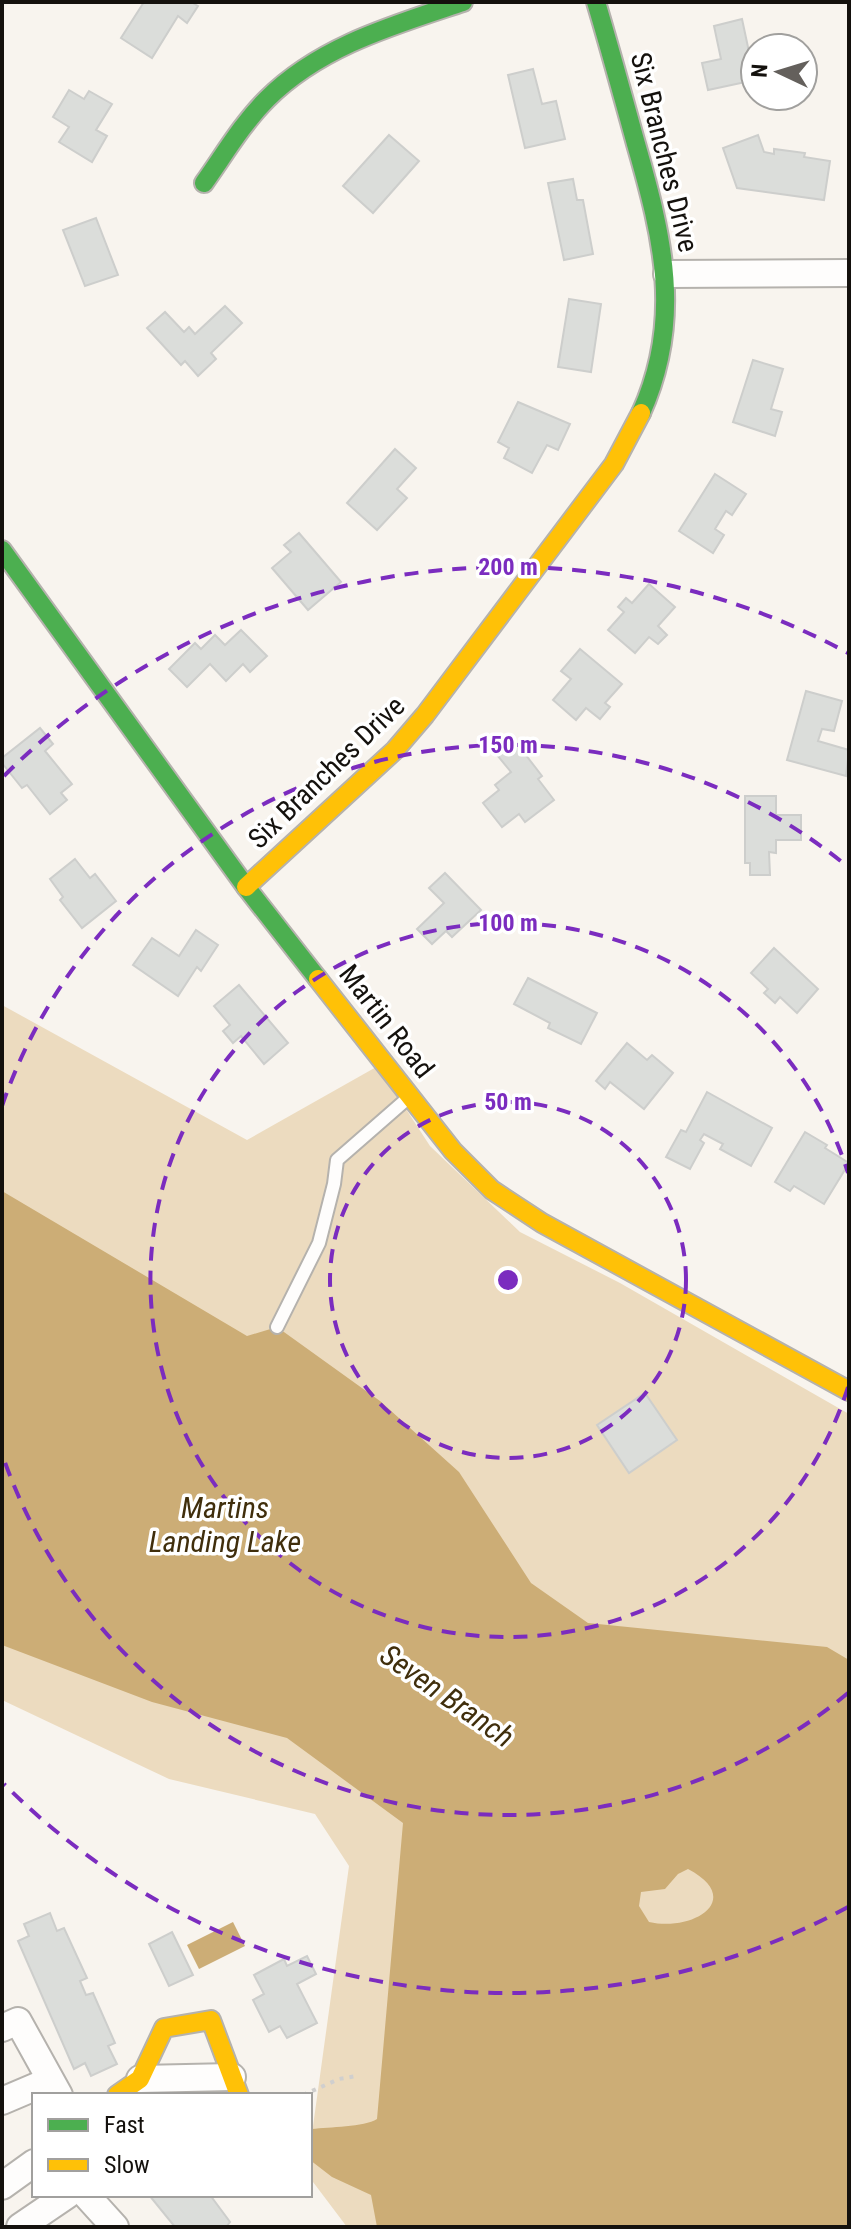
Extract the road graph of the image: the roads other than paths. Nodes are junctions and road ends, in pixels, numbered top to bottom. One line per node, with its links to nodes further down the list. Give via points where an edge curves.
1 (463, 2): 3 (street, via 342,46 295,74 265,101)
2 (596, 2): 5 (street, Six Branches Drive, via 658,221)
3 (204, 183)
4 (849, 273): 5 (street)
5 (667, 274): 7 (street, Six Branches Drive, via 666,325 657,374 639,421 614,464 395,750)
6 (2, 550): 7 (street, Martin Road)
7 (246, 887): 8 (street, Martin Road)
8 (410, 1096): 9 (lane, via 337,1160 319,1243); 10 (street, Martin Road, via 492,1190 542,1223)
9 (277, 1327)
10 (849, 1391)
11 (2, 2028): 14 (street, via 18,2021)
12 (140, 2079): 13 (street); 13 (street, via 164,2028 211,2020); 16 (street)
13 (235, 2086)
14 (54, 2088): 15 (street)
15 (34, 2093)
16 (120, 2093)
17 (32, 2094): 18 (street)
18 (2, 2101)
19 (32, 2164): 20 (street)
20 (2, 2186)
21 (64, 2197): 23 (street)
22 (88, 2197): 24 (street)
23 (20, 2227)
24 (115, 2227)

